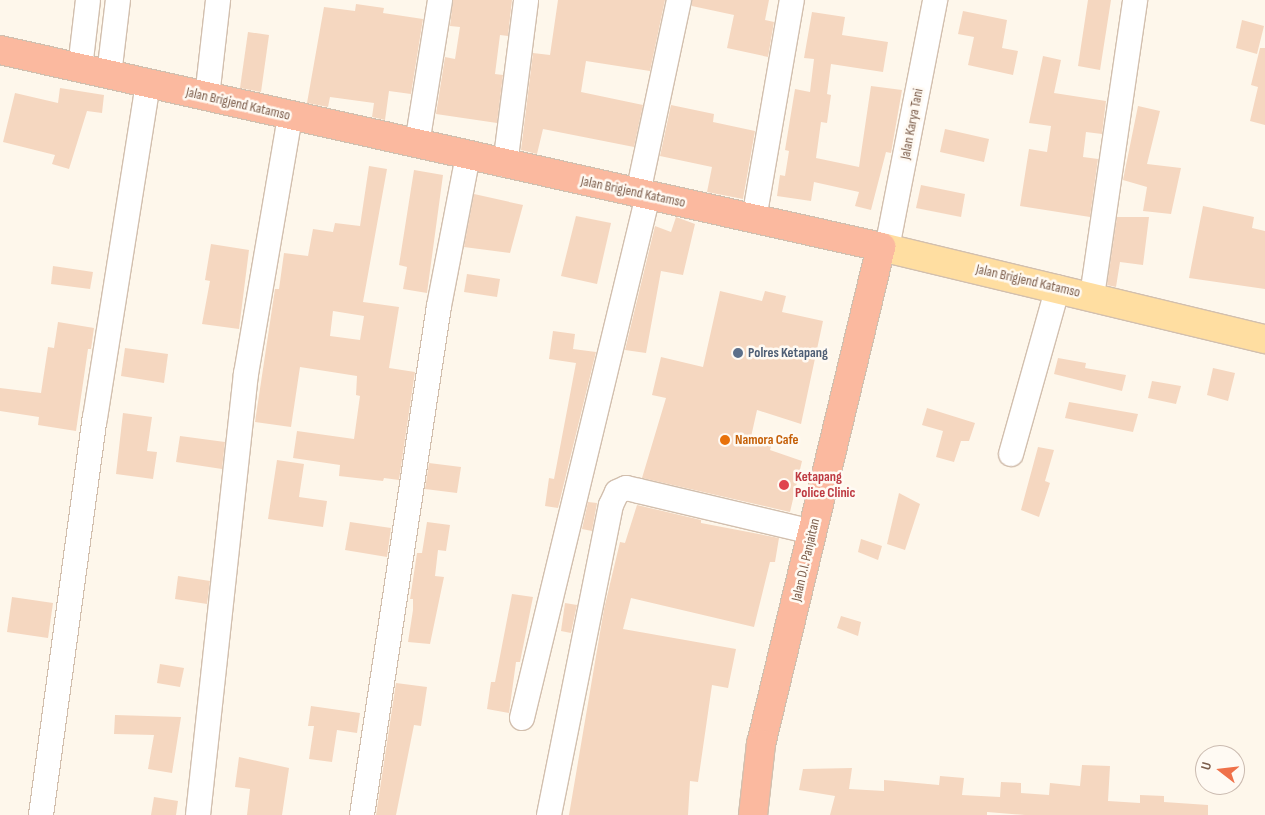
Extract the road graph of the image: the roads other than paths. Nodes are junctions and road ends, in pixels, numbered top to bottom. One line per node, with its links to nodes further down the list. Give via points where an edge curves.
1 (88, 0): 11 (street)
2 (118, 0): 12 (street)
3 (218, 0): 14 (street)
4 (440, 0): 16 (street)
5 (526, 0): 18 (street)
6 (679, 0): 19 (street)
7 (792, 0): 20 (street)
8 (935, 0): 21 (street, Jalan Karya Tani)
9 (1136, 0): 23 (street)
10 (0, 50): 11 (highway, Jalan Brigjend Katamso)
11 (80, 68): 12 (highway, Jalan Brigjend Katamso)
12 (109, 75): 13 (highway, Jalan Brigjend Katamso)
13 (148, 84): 14 (highway, Jalan Brigjend Katamso); 28 (street, via 95,418)
14 (207, 97): 15 (highway, Jalan Brigjend Katamso)
15 (290, 116): 16 (highway, Jalan Brigjend Katamso); 29 (street, via 246,374)
16 (417, 144): 17 (highway, Jalan Brigjend Katamso)
17 (468, 155): 18 (highway, Jalan Brigjend Katamso); 30 (street, via 440,299)
18 (505, 164): 19 (highway, Jalan Brigjend Katamso)
19 (643, 194): 20 (highway, Jalan Brigjend Katamso); 27 (street)
20 (754, 219): 21 (highway, Jalan Brigjend Katamso)
21 (884, 248): 22 (main road, Jalan Brigjend Katamso); 26 (highway, Jalan D.I. Panjaitan)
22 (1058, 287): 23 (main road, Jalan Brigjend Katamso); 25 (street)
23 (1092, 296): 24 (main road, Jalan Brigjend Katamso)
24 (1265, 339)
25 (1011, 454)
26 (812, 532): 31 (street, via 626,488 617,492); 32 (highway, Jalan D.I. Panjaitan, via 761,744)
27 (522, 718)
28 (41, 815)
29 (198, 815)
30 (362, 815)
31 (549, 815)
32 (752, 815)

